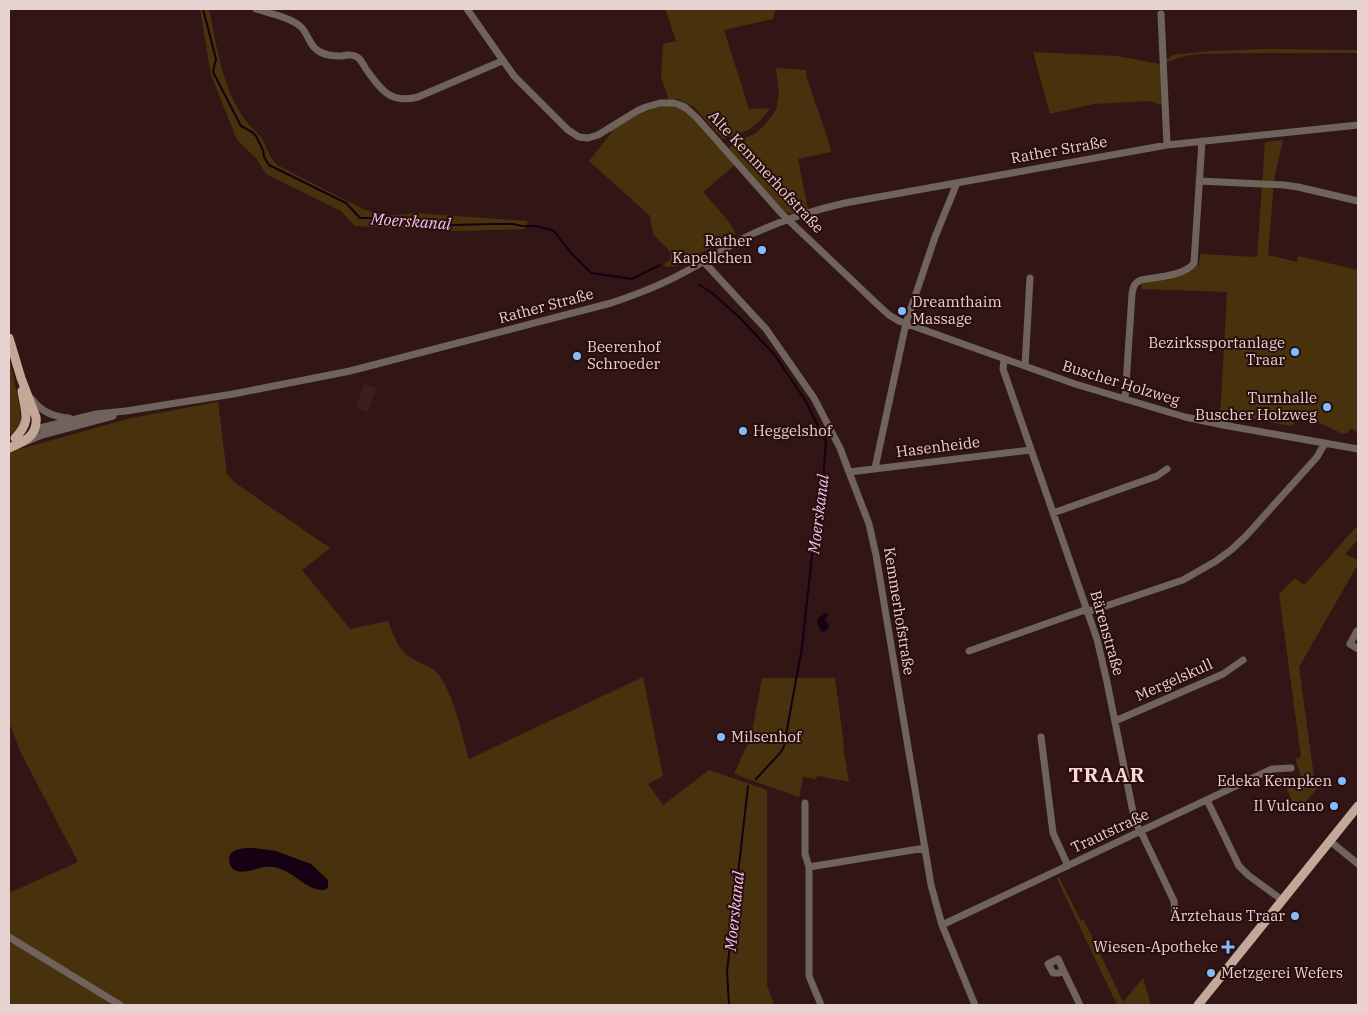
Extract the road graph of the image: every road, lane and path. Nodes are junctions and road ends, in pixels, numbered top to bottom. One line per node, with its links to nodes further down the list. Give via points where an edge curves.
1 (256, 9): 4 (street, via 292,21 302,28 318,52 358,57 378,86 392,98 418,98)
2 (467, 9): 4 (street, Alte Kemmerhofstraße)
3 (1161, 14): 7 (street)
4 (502, 61): 11 (street, Alte Kemmerhofstraße, via 520,83 579,137 598,135 653,105 674,103 686,108)
5 (1358, 125): 6 (street, Rather Straße)
6 (1202, 141): 7 (street, Rather Straße); 8 (street)
7 (1167, 145): 9 (street, Rather Straße)
8 (1199, 180): 10 (street, via 1291,186); 19 (street, via 1192,266 1181,272 1141,280 1133,286)
9 (957, 183): 11 (street, Rather Straße, via 845,203); 14 (street)
10 (1358, 201)
11 (788, 220): 12 (street, Rather Straße, via 746,238); 14 (street, Alte Kemmerhofstraße, via 886,312)
12 (704, 262): 20 (street, Rather Straße, via 634,296 526,326 304,381); 31 (street, Kemmerhofstraße, via 766,329 785,355 814,398)
13 (1030, 278): 17 (street)
14 (906, 323): 16 (street, Buscher Holzweg); 29 (street)
15 (9, 338): 18 (main road)
16 (1004, 360): 17 (street, Buscher Holzweg); 27 (street, Bärenstraße, via 1003,369)
17 (1024, 366): 19 (street, Buscher Holzweg)
18 (21, 378): 21 (street, Rather Straße, via 40,409 55,416); 22 (main road); 23 (main road, via 36,417)
19 (1125, 399): 25 (street, Buscher Holzweg, via 1195,420)
20 (126, 411): 21 (street, Rather Straße); 23 (street, Rather Straße, via 94,422)
21 (77, 418): 23 (street, Rather Straße)
22 (26, 420): 23 (main road, via 28,427); 24 (main road)
23 (36, 432): 24 (main road, Rather Straße)
24 (14, 441): 26 (main road, Rather Straße)
25 (1325, 444): 28 (street, Buscher Holzweg); 33 (street, via 1246,536 1216,561 1176,582)
26 (9, 448)
27 (1031, 450): 29 (street, Hasenheide); 32 (street, Bärenstraße)
28 (1358, 450)
29 (875, 468): 31 (street, Hasenheide)
30 (1167, 469): 32 (street, via 1157,476)
31 (849, 472): 46 (street, Kemmerhofstraße, via 873,539)
32 (1053, 513): 33 (street, Bärenstraße)
33 (1087, 611): 36 (street); 38 (street, Bärenstraße, via 1102,656)
34 (1358, 632): 35 (street, via 1350,644)
35 (1358, 649)
36 (969, 651)
37 (1243, 660): 38 (street, Mergelskull, via 1223,674)
38 (1114, 720): 44 (street, Bärenstraße, via 1135,822)
39 (1041, 736): 48 (street, via 1053,833)
40 (1291, 768): 41 (street, Trautstraße, via 1272,769)
41 (1207, 800): 44 (street, Trautstraße); 50 (street, via 1239,866)
42 (805, 803): 49 (street, via 805,854)
43 (1358, 806): 45 (main road)
44 (1140, 832): 48 (street, Trautstraße); 51 (street, Bärenstraße, via 1174,901)
45 (1330, 841): 47 (street); 50 (main road)
46 (925, 848): 49 (street); 52 (street, Kemmerhofstraße)
47 (1358, 864)
48 (1068, 866): 52 (street, Trautstraße)
49 (809, 867): 56 (street, via 809,976)
50 (1282, 900): 59 (main road)
51 (1175, 916)
52 (942, 925): 57 (street, Kemmerhofstraße)
53 (9, 937): 55 (street)
54 (1064, 971): 58 (street)
55 (120, 1005)
56 (822, 1005)
57 (975, 1005)
58 (1080, 1005)
59 (1198, 1005)

